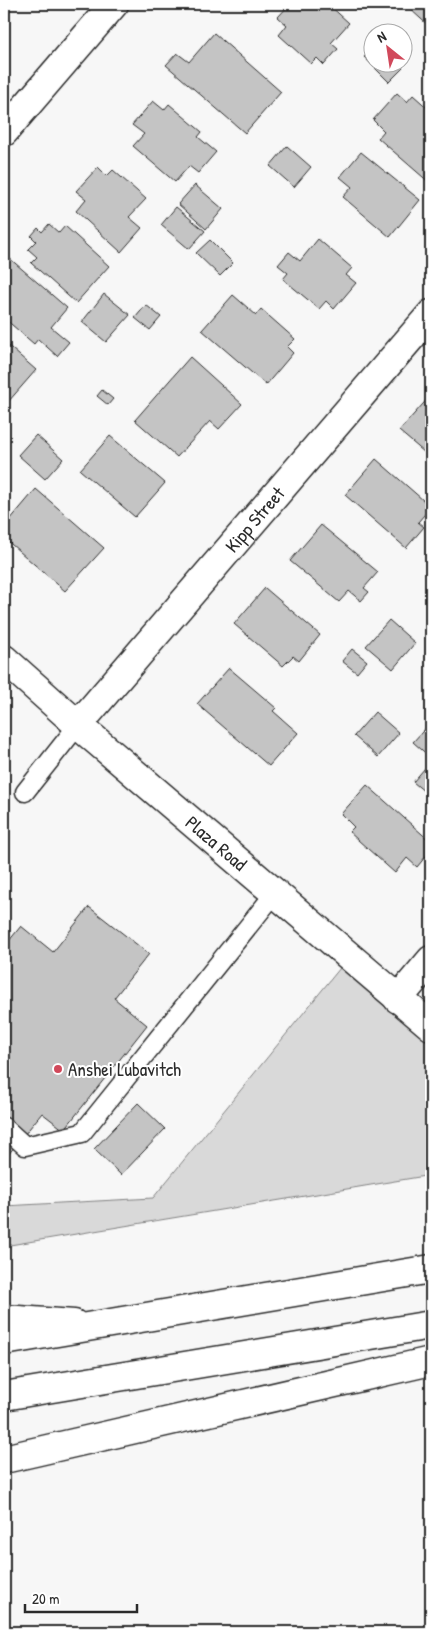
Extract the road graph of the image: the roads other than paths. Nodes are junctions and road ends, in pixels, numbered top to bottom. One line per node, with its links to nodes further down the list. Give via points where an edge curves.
1 (114, 4): 2 (main road)
2 (4, 132)
3 (431, 314): 5 (main road, Kipp Street)
4 (4, 659): 5 (main road, Plaza Road)
5 (78, 725): 6 (lane); 7 (main road, Plaza Road)
6 (25, 792)
7 (275, 893): 9 (main road, Plaza Road); 11 (lane, via 82,1133 25,1146)
8 (431, 960): 9 (main road)
9 (398, 999): 10 (main road, Plaza Road)
10 (431, 1026)
11 (4, 1127)
12 (431, 1269): 14 (main road)
13 (4, 1319): 14 (main road)
14 (96, 1325): 16 (main road)
15 (431, 1325): 18 (main road)
16 (4, 1341)
17 (431, 1361): 19 (main road)
18 (4, 1396)
19 (4, 1459)

